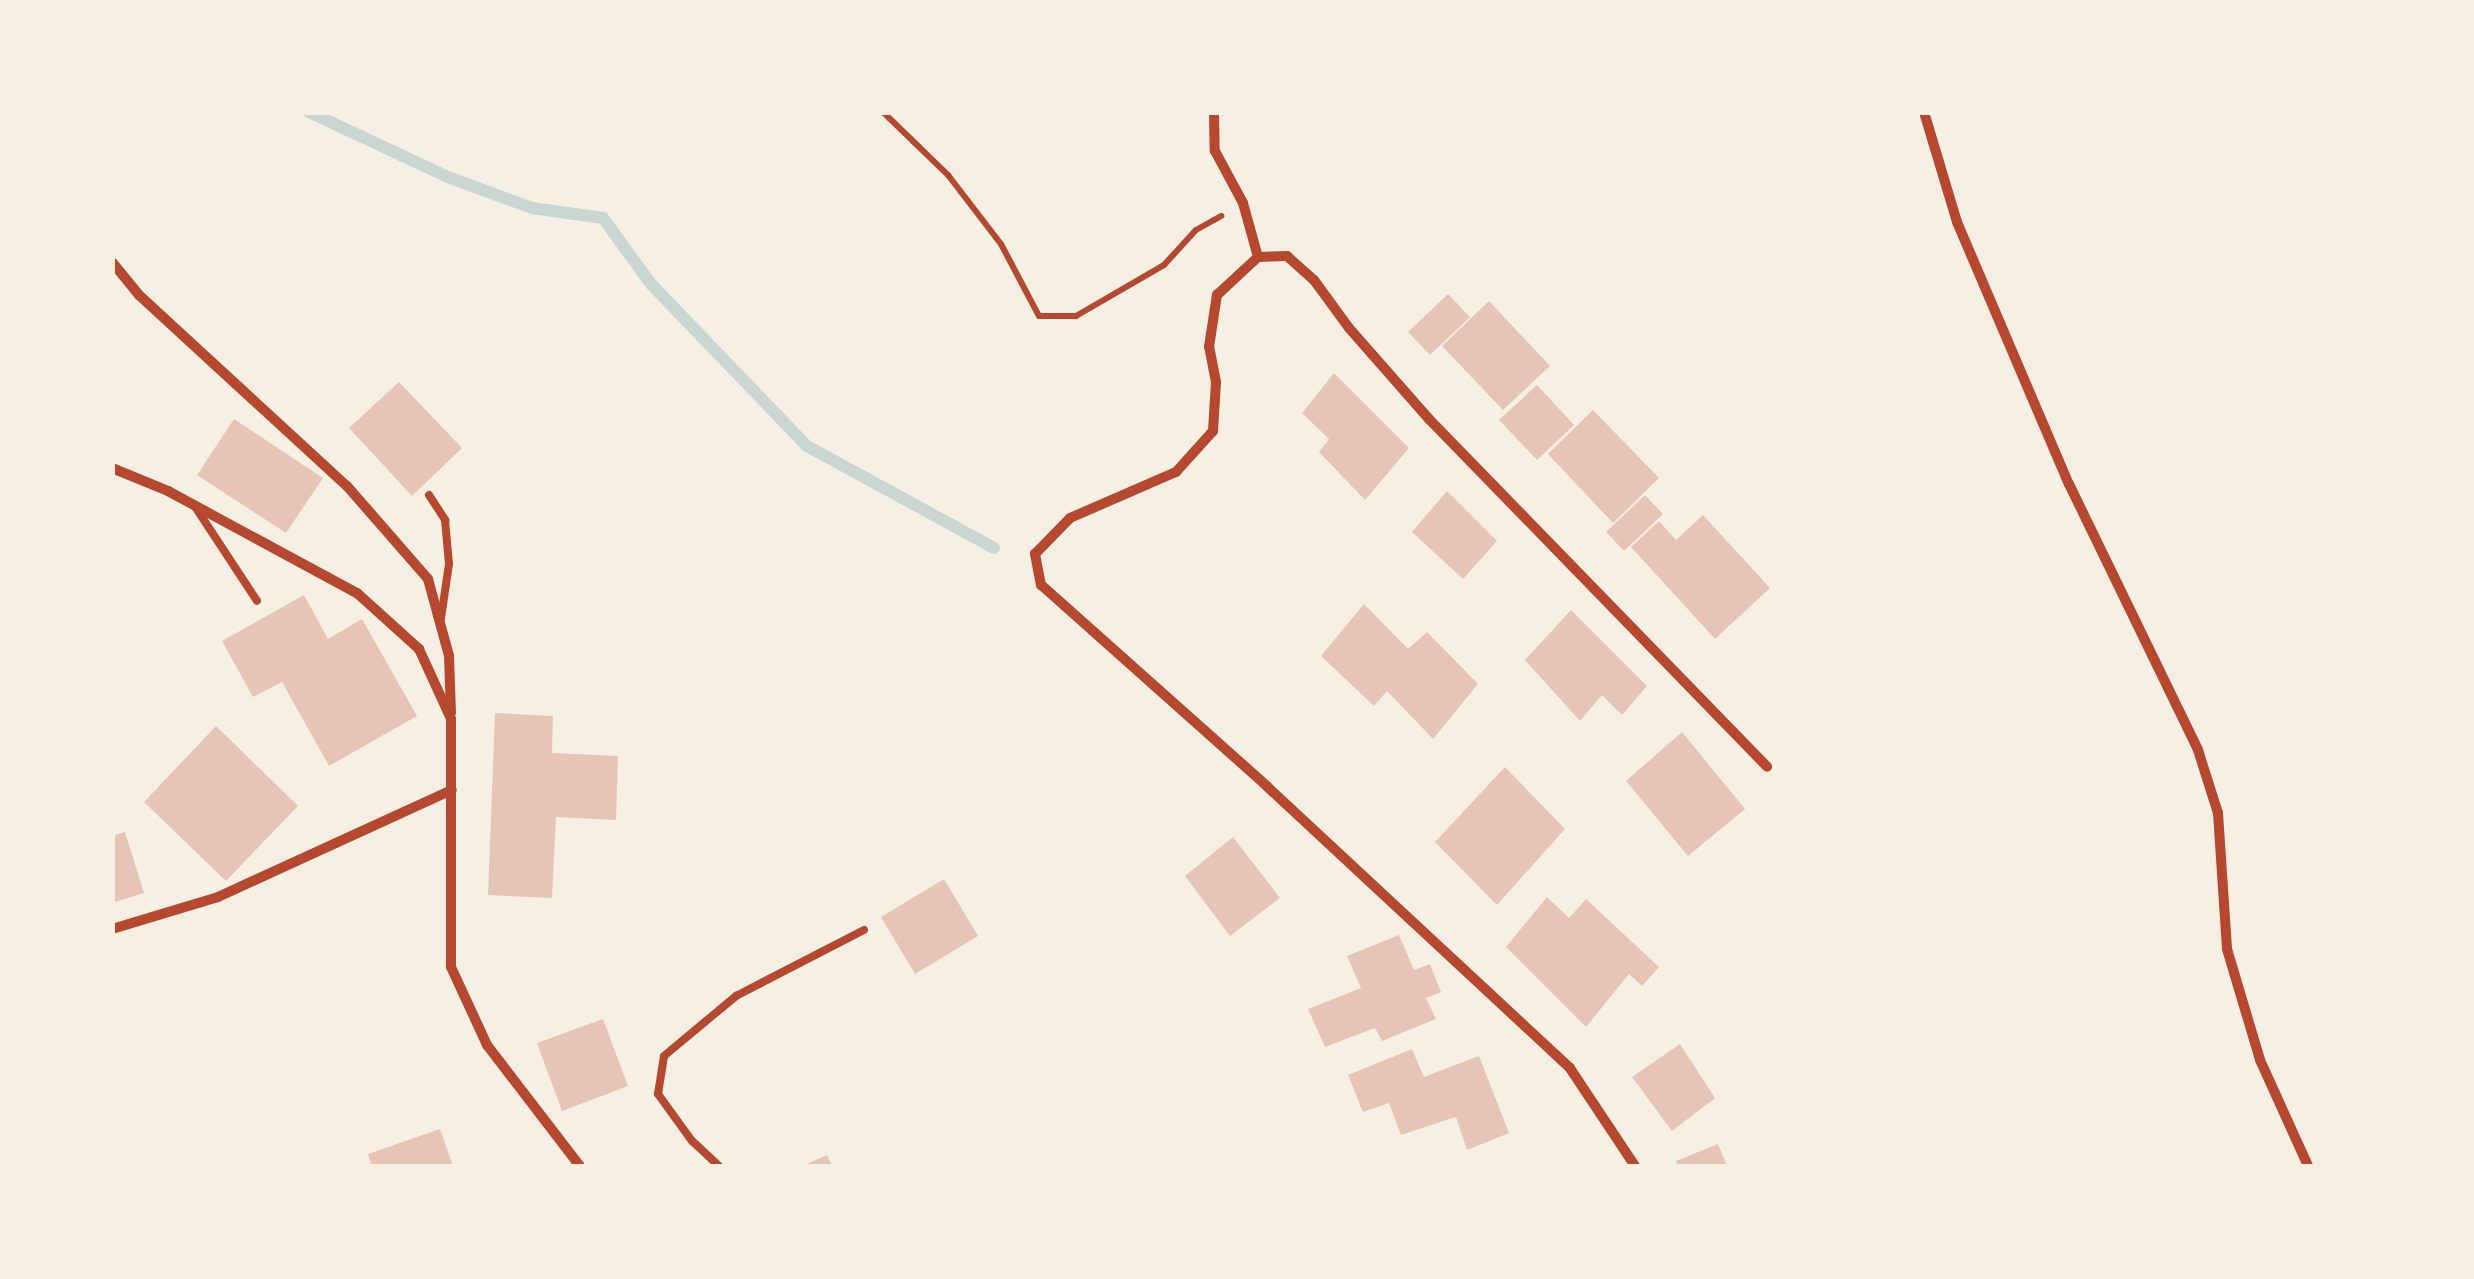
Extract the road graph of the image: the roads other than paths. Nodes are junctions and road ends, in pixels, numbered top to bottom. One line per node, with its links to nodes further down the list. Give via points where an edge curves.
1 (1214, 112): 3 (street, via 1215,151 1244,203)
2 (1924, 112): 18 (street, via 1957,222 2070,484 2198,750 2218,813 2226,949 2260,1060)
3 (1258, 257): 11 (street, via 1287,256 1314,280 1429,419); 17 (street, via 1216,295 1209,346 1216,382 1213,431 1176,472 1070,518 1035,554 1041,585 1570,1068)
4 (112, 262): 9 (street, via 139,295 348,486 428,578)
5 (112, 468): 7 (street)
6 (429, 495): 9 (lane, via 444,520 449,564)
7 (194, 504): 8 (lane); 10 (street, via 357,592 419,650)
8 (257, 601)
9 (440, 622): 10 (street, via 449,656)
10 (451, 719): 12 (street)
11 (1768, 767)
12 (452, 790): 13 (street, via 218,898); 15 (street, via 450,966 488,1046)
13 (112, 929)
14 (864, 930): 16 (lane, via 736,996 664,1056 658,1094)
15 (580, 1166)
16 (720, 1166)
17 (1634, 1166)
18 (2308, 1166)

